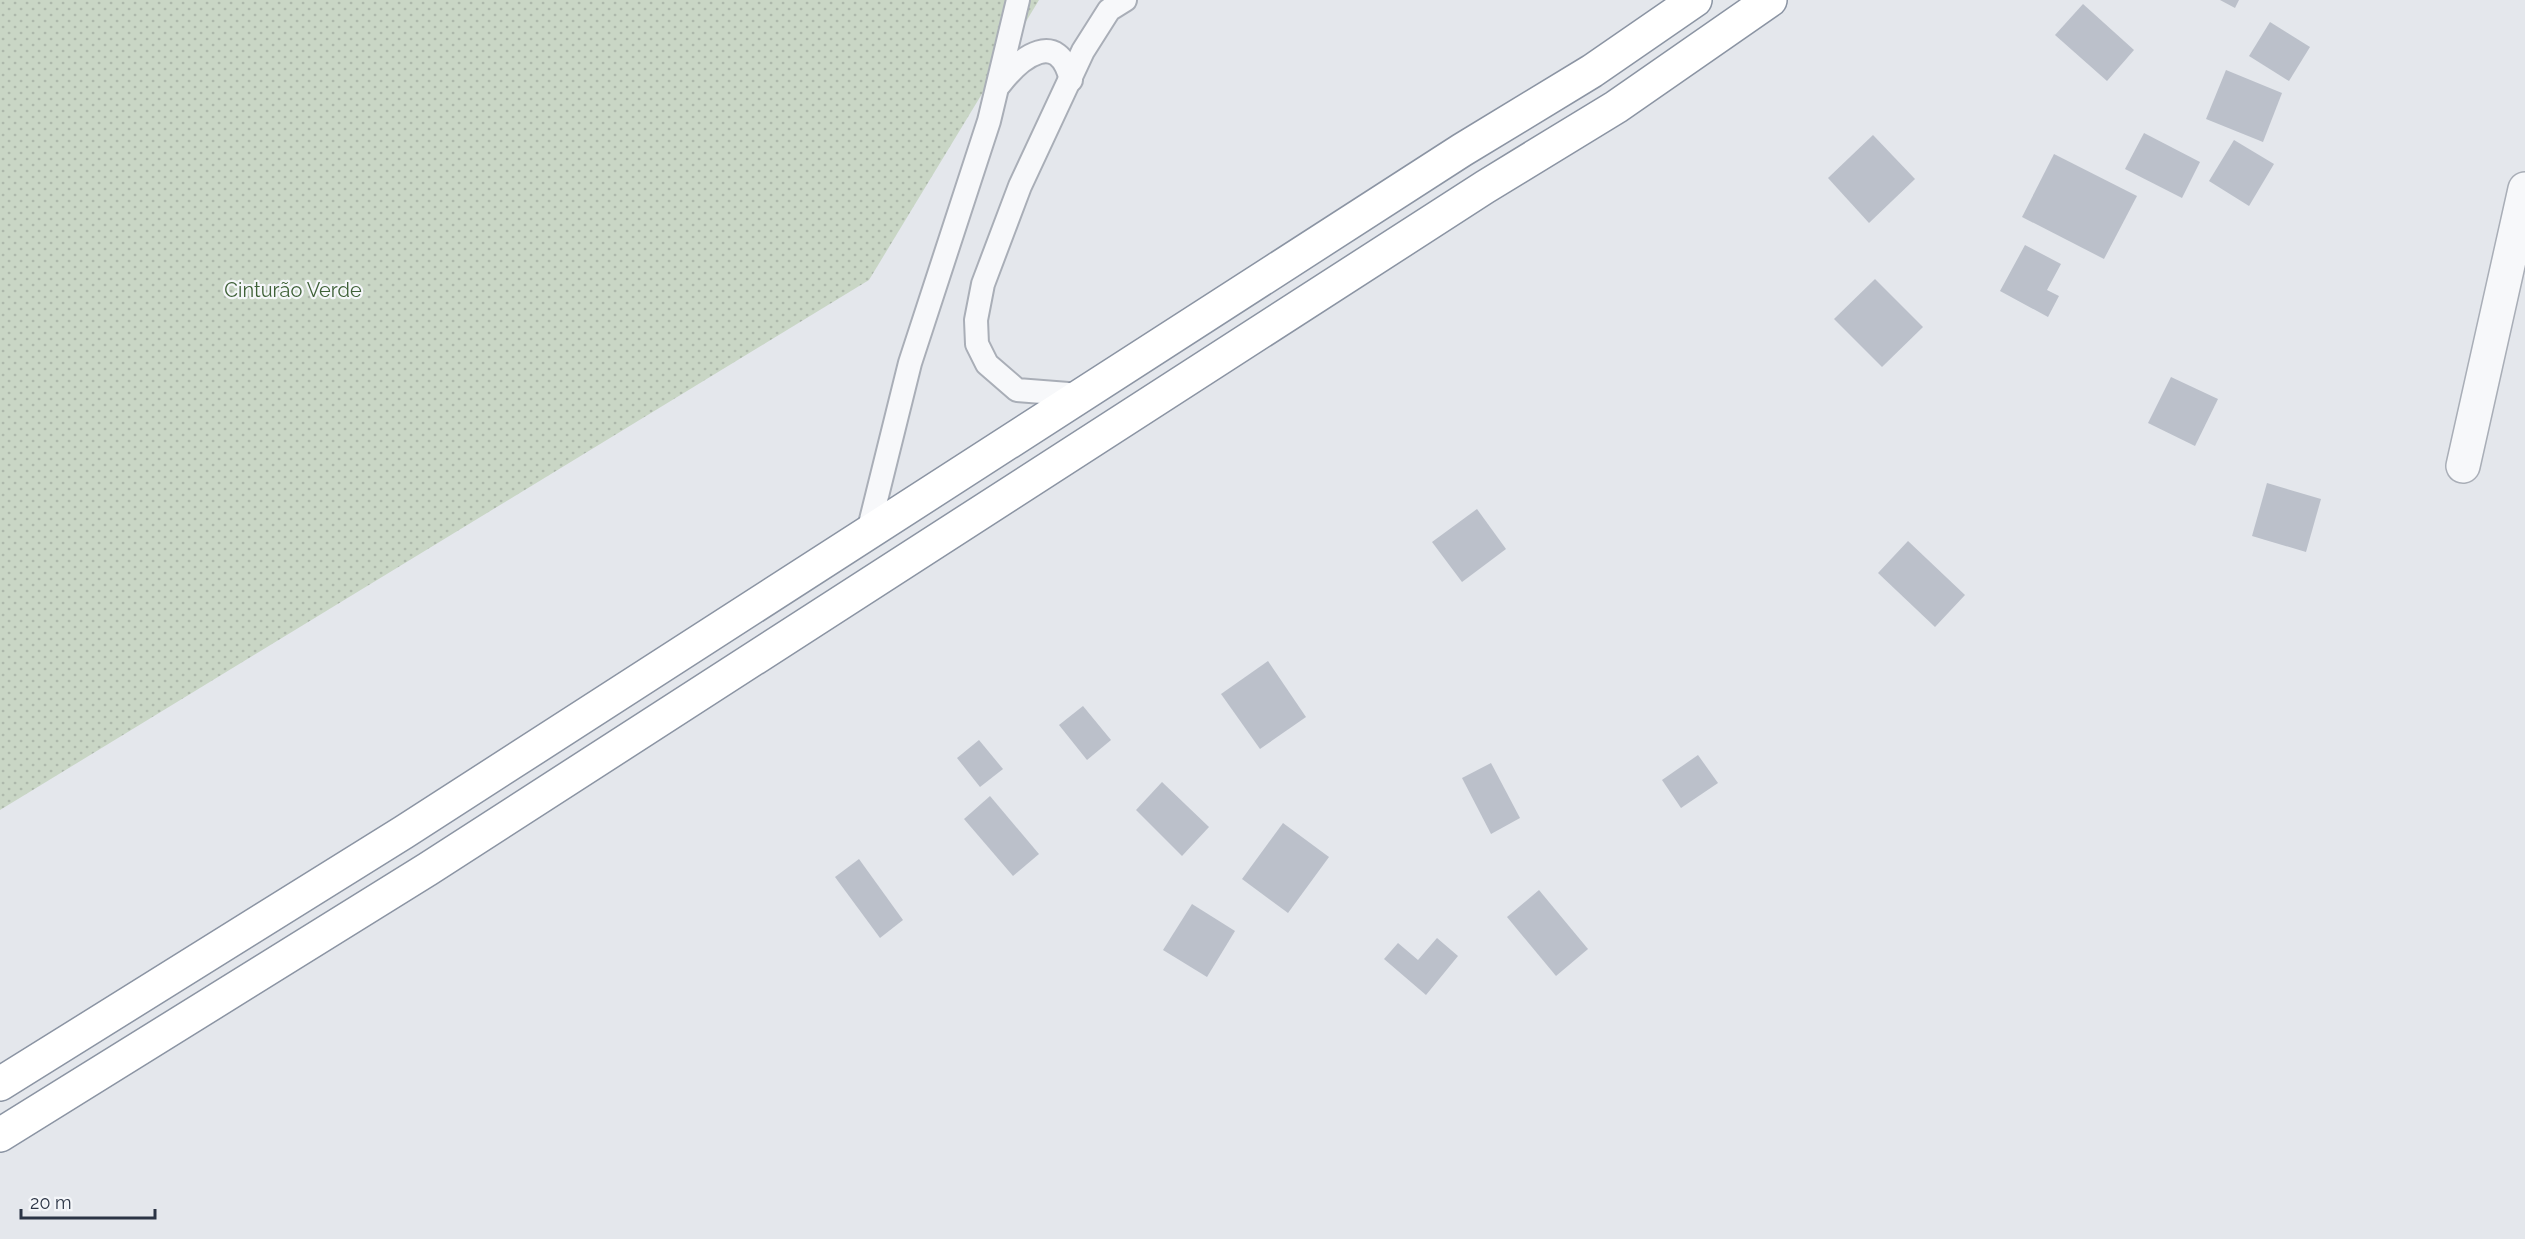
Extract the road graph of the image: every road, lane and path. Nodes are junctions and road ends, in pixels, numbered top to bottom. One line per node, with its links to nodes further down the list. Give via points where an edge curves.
1 (1018, 0): 6 (lane)
2 (1125, 0): 5 (lane, via 1109,10 1083,51)
3 (1695, 0): 8 (highway, via 1592,71)
4 (1770, 0): 12 (highway, via 1616,107 428,868)
5 (1071, 80): 6 (lane, via 1059,55 1045,51 1017,63); 8 (lane, via 1020,186 983,284 976,320 977,344 987,363 1017,390)
6 (998, 86): 10 (lane, via 910,363)
7 (2525, 189): 9 (street)
8 (1081, 395): 10 (highway)
9 (2463, 465)
10 (868, 532): 11 (highway, via 404,832)
11 (0, 1084)
12 (0, 1135)

